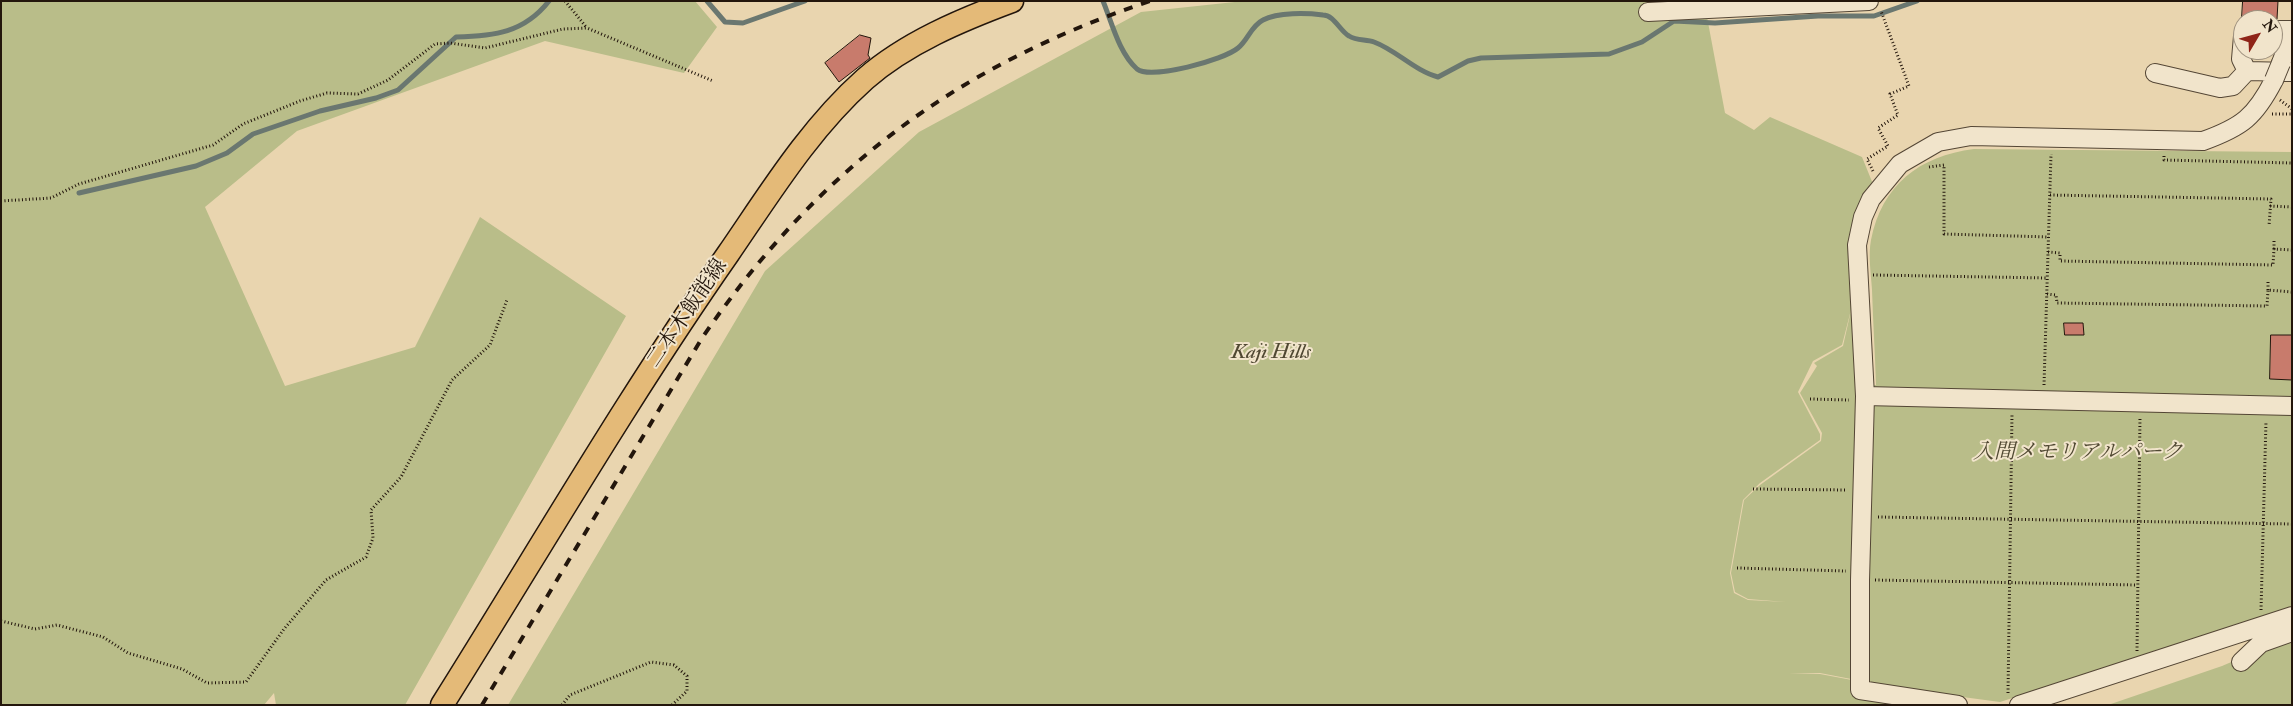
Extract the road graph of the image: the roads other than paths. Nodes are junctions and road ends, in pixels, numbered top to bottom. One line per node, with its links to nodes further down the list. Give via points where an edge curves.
1 (1012, 1): 15 (main road, 二本木飯能線, via 936,34 893,58 867,78 821,124 715,272 630,401)
2 (1874, 5): 3 (lane)
3 (1648, 12)
4 (2292, 34): 6 (lane)
5 (2242, 60): 7 (lane)
6 (2286, 67): 7 (lane); 9 (lane, bridge, via 2275,88 2248,119 2225,133 2203,140 1971,136 1938,142 1900,164 1880,186 1863,217 1857,245)
7 (2247, 71): 8 (lane, via 2233,86 2220,88)
8 (2154, 73)
9 (1865, 398): 10 (lane); 16 (lane, via 1860,690)
10 (2292, 406)
11 (2292, 616): 14 (lane, via 2136,668)
12 (2292, 632): 13 (lane, via 2261,644)
13 (2241, 662)
14 (2014, 700)
15 (442, 705)
16 (1958, 705)

